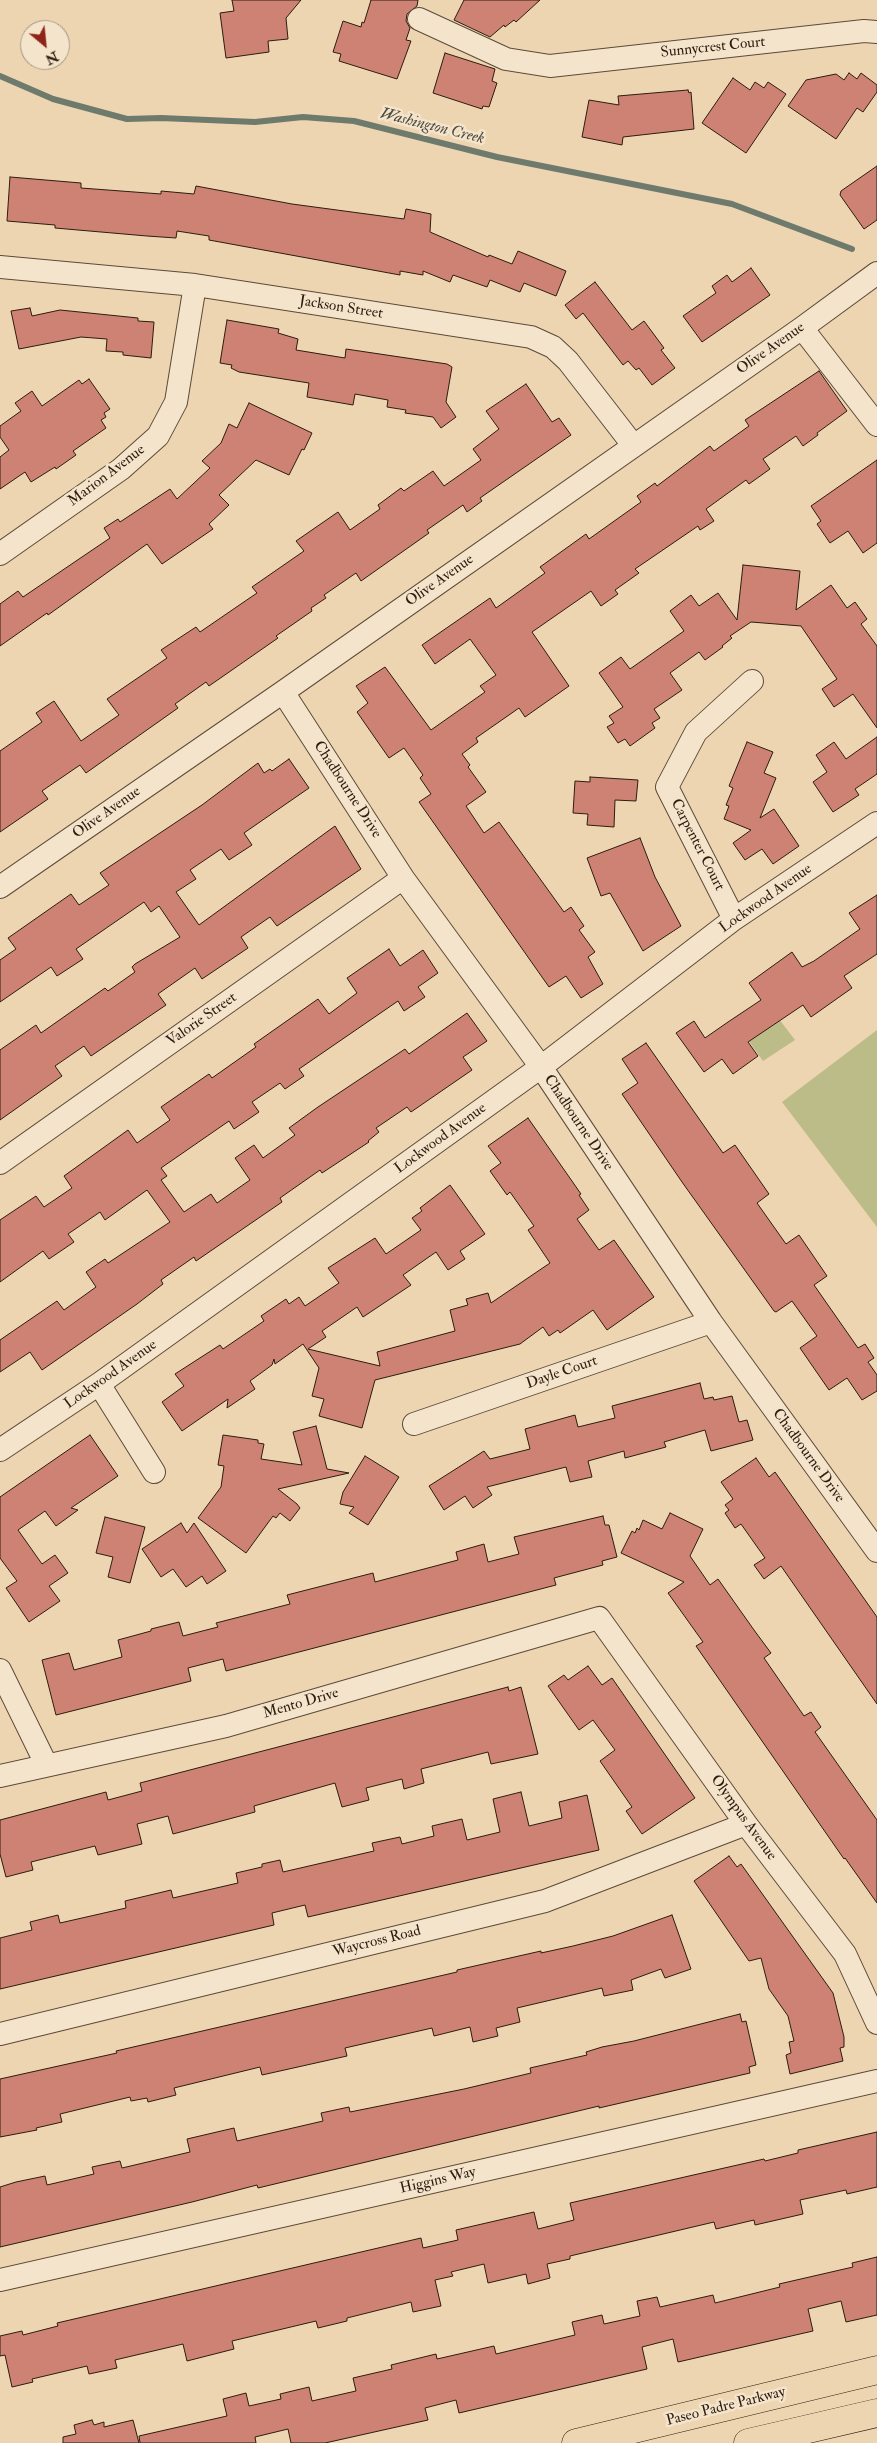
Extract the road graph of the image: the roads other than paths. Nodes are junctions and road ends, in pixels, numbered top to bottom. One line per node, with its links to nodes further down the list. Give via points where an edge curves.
1 (419, 19): 2 (street, Sunnycrest Court, via 506,59 550,66)
2 (877, 32)
3 (0, 267): 5 (street, Jackson Street)
4 (877, 273): 6 (street, Olive Avenue)
5 (195, 285): 8 (street, Jackson Street, via 531,337 553,347 568,360); 9 (street, Marion Avenue, via 176,402 158,436 121,469)
6 (802, 328): 7 (street); 8 (street, Olive Avenue)
7 (877, 425)
8 (633, 445): 11 (street, Olive Avenue)
9 (0, 554)
10 (752, 681): 15 (street, Carpenter Court, via 696,732 667,788)
11 (283, 692): 13 (street, Chadbourne Drive); 14 (street, Olive Avenue)
12 (877, 823): 15 (street, Lockwood Avenue)
13 (403, 878): 16 (street, Chadbourne Drive); 17 (street, Valorie Street)
14 (0, 887)
15 (734, 919): 16 (street, Lockwood Avenue)
16 (541, 1067): 18 (street, Chadbourne Drive); 19 (street, Lockwood Avenue)
17 (0, 1163)
18 (711, 1322): 20 (street, Dayle Court); 23 (street, Chadbourne Drive)
19 (99, 1384): 21 (street, Lockwood Avenue); 22 (street)
20 (414, 1424)
21 (0, 1450)
22 (154, 1472)
23 (877, 1551)
24 (599, 1618): 26 (street, Mento Drive, via 226,1726); 28 (street, Olympus Avenue)
25 (0, 1670): 26 (street)
26 (46, 1764): 27 (street, Mento Drive)
27 (0, 1776)
28 (746, 1824): 29 (street, Olympus Avenue, via 845,1954); 30 (street, Waycross Road, via 546,1901)
29 (877, 2023)
30 (0, 2034)
31 (877, 2081): 32 (street, Higgins Way)
32 (0, 2280)
33 (877, 2370): 35 (main road, Paseo Padre Parkway)
34 (877, 2413): 36 (main road)
35 (576, 2443)
36 (748, 2443)

